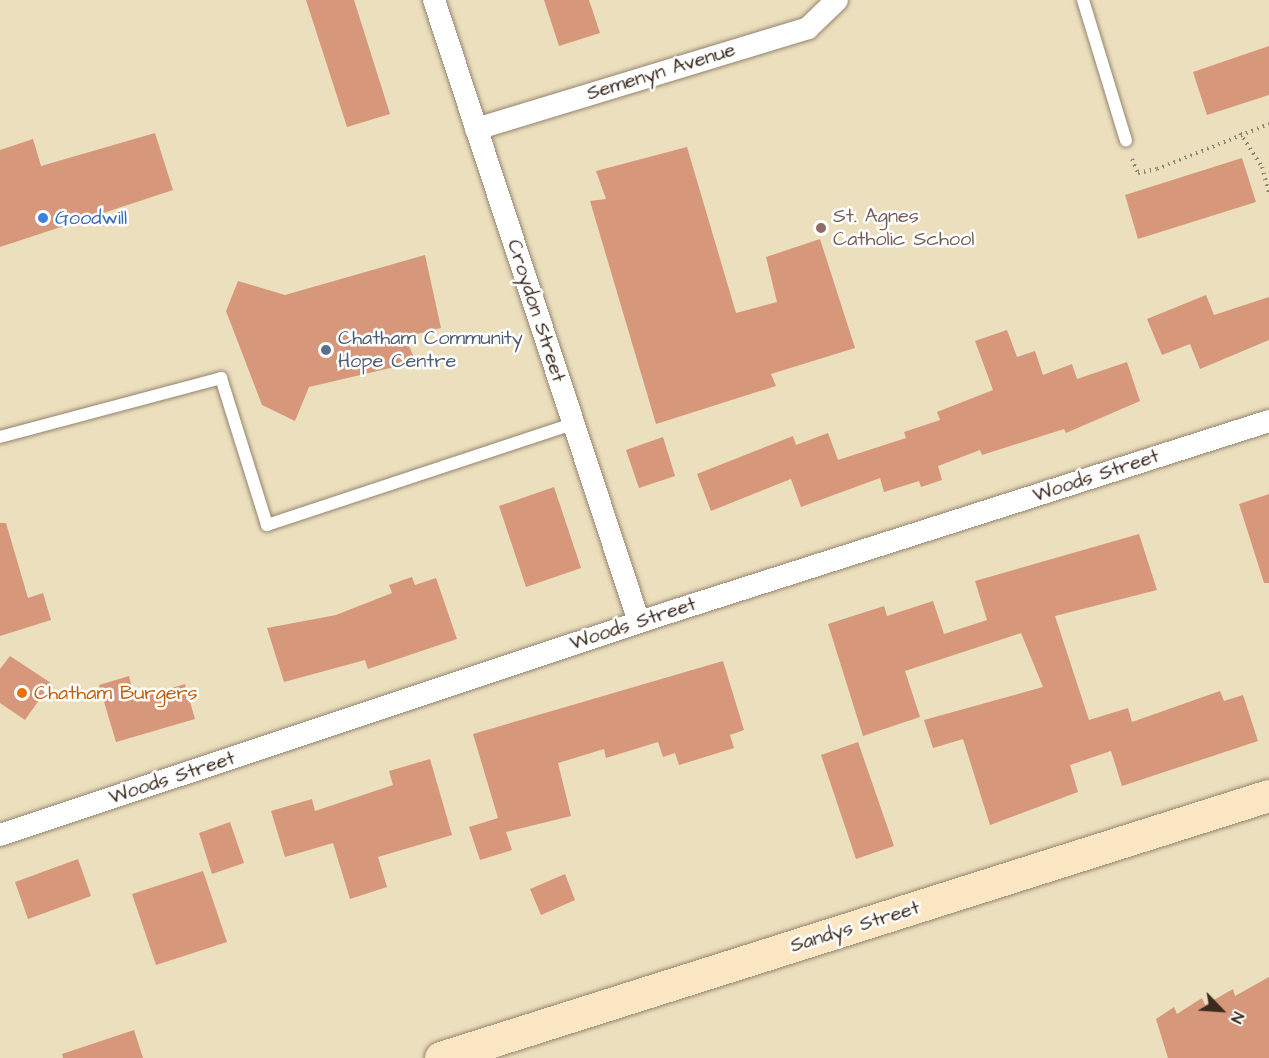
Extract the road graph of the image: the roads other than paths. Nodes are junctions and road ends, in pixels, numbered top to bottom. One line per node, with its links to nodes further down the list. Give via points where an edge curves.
1 (434, 0): 4 (street, Croydon Street)
2 (837, 0): 4 (street, Semenyn Avenue, via 808,28)
3 (1083, 0): 5 (lane)
4 (476, 129): 7 (street, Croydon Street)
5 (1126, 141)
6 (1269, 421): 9 (street, Woods Street)
7 (573, 424): 8 (lane, via 267,525 221,378); 9 (street, Croydon Street)
8 (0, 437)
9 (639, 622): 11 (street, Woods Street)
10 (1269, 796): 12 (street, Sandys Street)
11 (0, 835)
12 (441, 1058)

